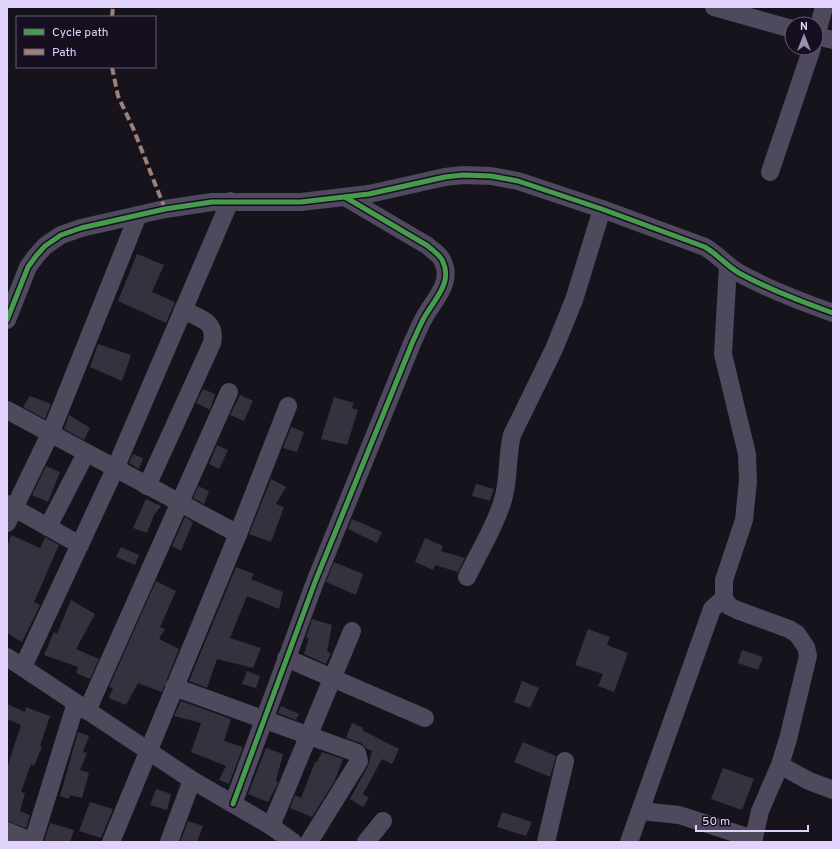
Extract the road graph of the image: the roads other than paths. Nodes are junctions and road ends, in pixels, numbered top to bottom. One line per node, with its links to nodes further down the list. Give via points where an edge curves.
1 (824, 7): 4 (street, via 816,36)
2 (725, 8): 3 (street)
3 (784, 26)
4 (833, 40)
5 (809, 56): 6 (street)
6 (770, 172)
7 (345, 197): 8 (street, via 301,202); 9 (street, via 445,177 491,176 518,181); 31 (street, via 428,246 443,260 445,275 443,288 413,341)
8 (230, 201): 10 (street); 12 (street)
9 (602, 209): 11 (street, via 705,247); 27 (street, via 571,307 554,349 512,435 501,505)
10 (138, 215): 14 (street, via 68,233 45,246 28,267); 18 (street)
11 (728, 265): 13 (street, via 738,273); 28 (street, via 723,354 747,454 748,481 744,520 724,580)
12 (183, 310): 20 (street); 21 (street, via 205,321 213,329 214,335)
13 (833, 313)
14 (7, 320)
15 (229, 392): 22 (street)
16 (288, 406): 25 (street)
17 (7, 410): 18 (street)
18 (51, 432): 19 (street); 23 (street)
19 (86, 453): 20 (street); 24 (street)
20 (115, 469): 21 (street); 26 (street)
21 (147, 486): 22 (street)
22 (180, 504): 25 (street); 35 (street)
23 (9, 512): 24 (street)
24 (48, 527): 26 (street)
25 (238, 534): 34 (street)
26 (80, 545): 32 (street)
27 (467, 577)
28 (724, 598): 41 (street, via 729,606 737,610 789,629 802,639 806,647 807,664); 45 (street, via 712,609)
29 (352, 632): 33 (street)
30 (7, 657): 32 (street)
31 (286, 658): 33 (street); 37 (street)
32 (23, 668): 35 (street)
33 (334, 678): 36 (street); 38 (street)
34 (174, 687): 37 (street); 39 (street)
35 (82, 707): 39 (street); 50 (street)
36 (425, 718)
37 (264, 719): 38 (street); 44 (street)
38 (310, 735): 48 (street); 53 (street, via 354,750 359,756 359,761)
39 (148, 751): 42 (street); 51 (street)
40 (565, 761): 55 (street)
41 (780, 765): 43 (street, via 809,781); 49 (street)
42 (192, 780): 44 (street); 52 (street)
43 (833, 790)
44 (233, 804): 48 (street)
45 (641, 811): 49 (street, via 679,815); 56 (street)
46 (383, 821): 54 (street)
47 (7, 831): 50 (street)
48 (280, 835)
49 (745, 839)
50 (33, 842)
51 (110, 842)
52 (169, 842)
53 (309, 842)
54 (366, 842)
55 (546, 842)
56 (629, 842)

